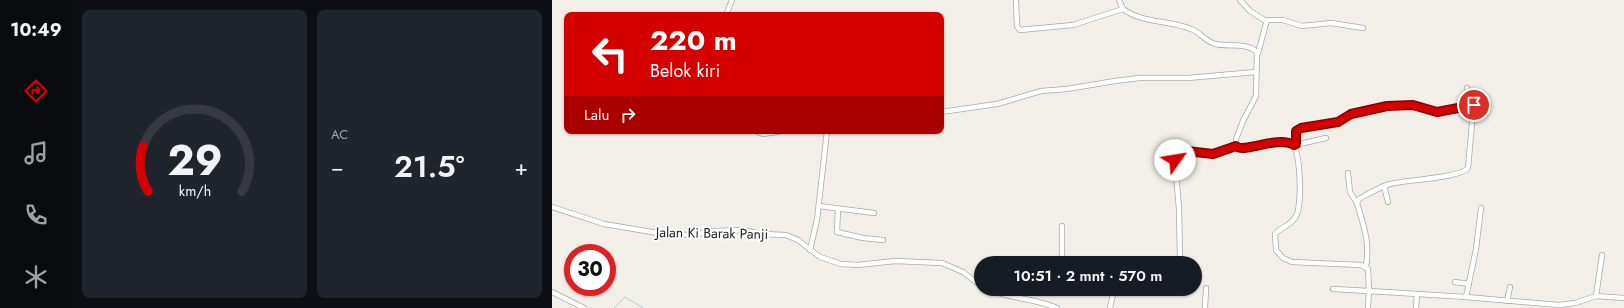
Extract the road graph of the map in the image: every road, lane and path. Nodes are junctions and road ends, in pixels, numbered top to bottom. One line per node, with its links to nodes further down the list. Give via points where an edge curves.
1 (732, 0): 6 (street)
2 (1016, 0): 5 (street, via 1017,26 1020,30 1073,25)
3 (1119, 0): 5 (street)
4 (1240, 0): 7 (street, via 1246,8)
5 (1123, 9): 9 (street, via 1148,20 1193,29 1214,44 1244,47)
6 (727, 12)
7 (1266, 20): 8 (street, via 1283,20 1302,26 1331,23); 9 (street)
8 (1363, 28)
9 (1258, 53): 10 (street)
10 (1256, 72): 13 (street, via 1115,81 1067,90 1041,91 997,104); 17 (street, via 1256,98 1243,121)
11 (1467, 88): 12 (street, via 1473,96)
12 (1474, 105): 16 (street, via 1437,112 1406,104 1368,109 1348,115 1338,122 1298,130 1295,133); 19 (street, via 1467,170 1442,177)
13 (944, 112)
14 (827, 134): 22 (street)
15 (1326, 138): 16 (street)
16 (1295, 145): 17 (street, via 1275,142 1242,149); 33 (street, via 1298,156 1299,209 1294,220 1275,234 1276,250 1283,258 1292,262)
17 (1236, 146): 32 (street, via 1213,154 1187,151 1177,154 1175,160)
18 (1348, 173): 21 (street, via 1350,192)
19 (1384, 186): 20 (street); 21 (street, via 1361,198)
20 (1388, 202)
21 (1357, 203): 33 (street, via 1366,236)
22 (819, 206): 25 (street); 29 (street)
23 (552, 207): 29 (street, Jalan Ki Barak Panji, via 604,224 664,234 691,235 739,230 762,234 778,233 798,240)
24 (1481, 208): 36 (street)
25 (838, 209): 26 (street); 28 (street, via 837,232)
26 (874, 213)
27 (1062, 226): 31 (street)
28 (882, 240)
29 (810, 250): 34 (street, Jalan Ki Barak Panji, via 825,259 849,265 895,261 942,263 963,272)
30 (1602, 255): 46 (street)
31 (1062, 256)
32 (1180, 256)
33 (1366, 267): 40 (street, via 1369,273)
34 (974, 281)
35 (1454, 282): 36 (street)
36 (1469, 284): 45 (street)
37 (1510, 287): 48 (street)
38 (1206, 288): 52 (street)
39 (1333, 289): 40 (street)
40 (1369, 291): 42 (street); 53 (street)
41 (552, 292): 49 (street)
42 (1417, 294): 45 (street); 54 (street)
43 (1010, 296): 50 (street, via 1042,302)
44 (1113, 296): 51 (street)
45 (1466, 296): 48 (street)
46 (1596, 296): 47 (street); 48 (street, via 1565,305)
47 (1624, 298)
48 (1507, 301)
49 (584, 308)
50 (1057, 308)
51 (1110, 308)
52 (1205, 308)
53 (1368, 308)
54 (1416, 308)

